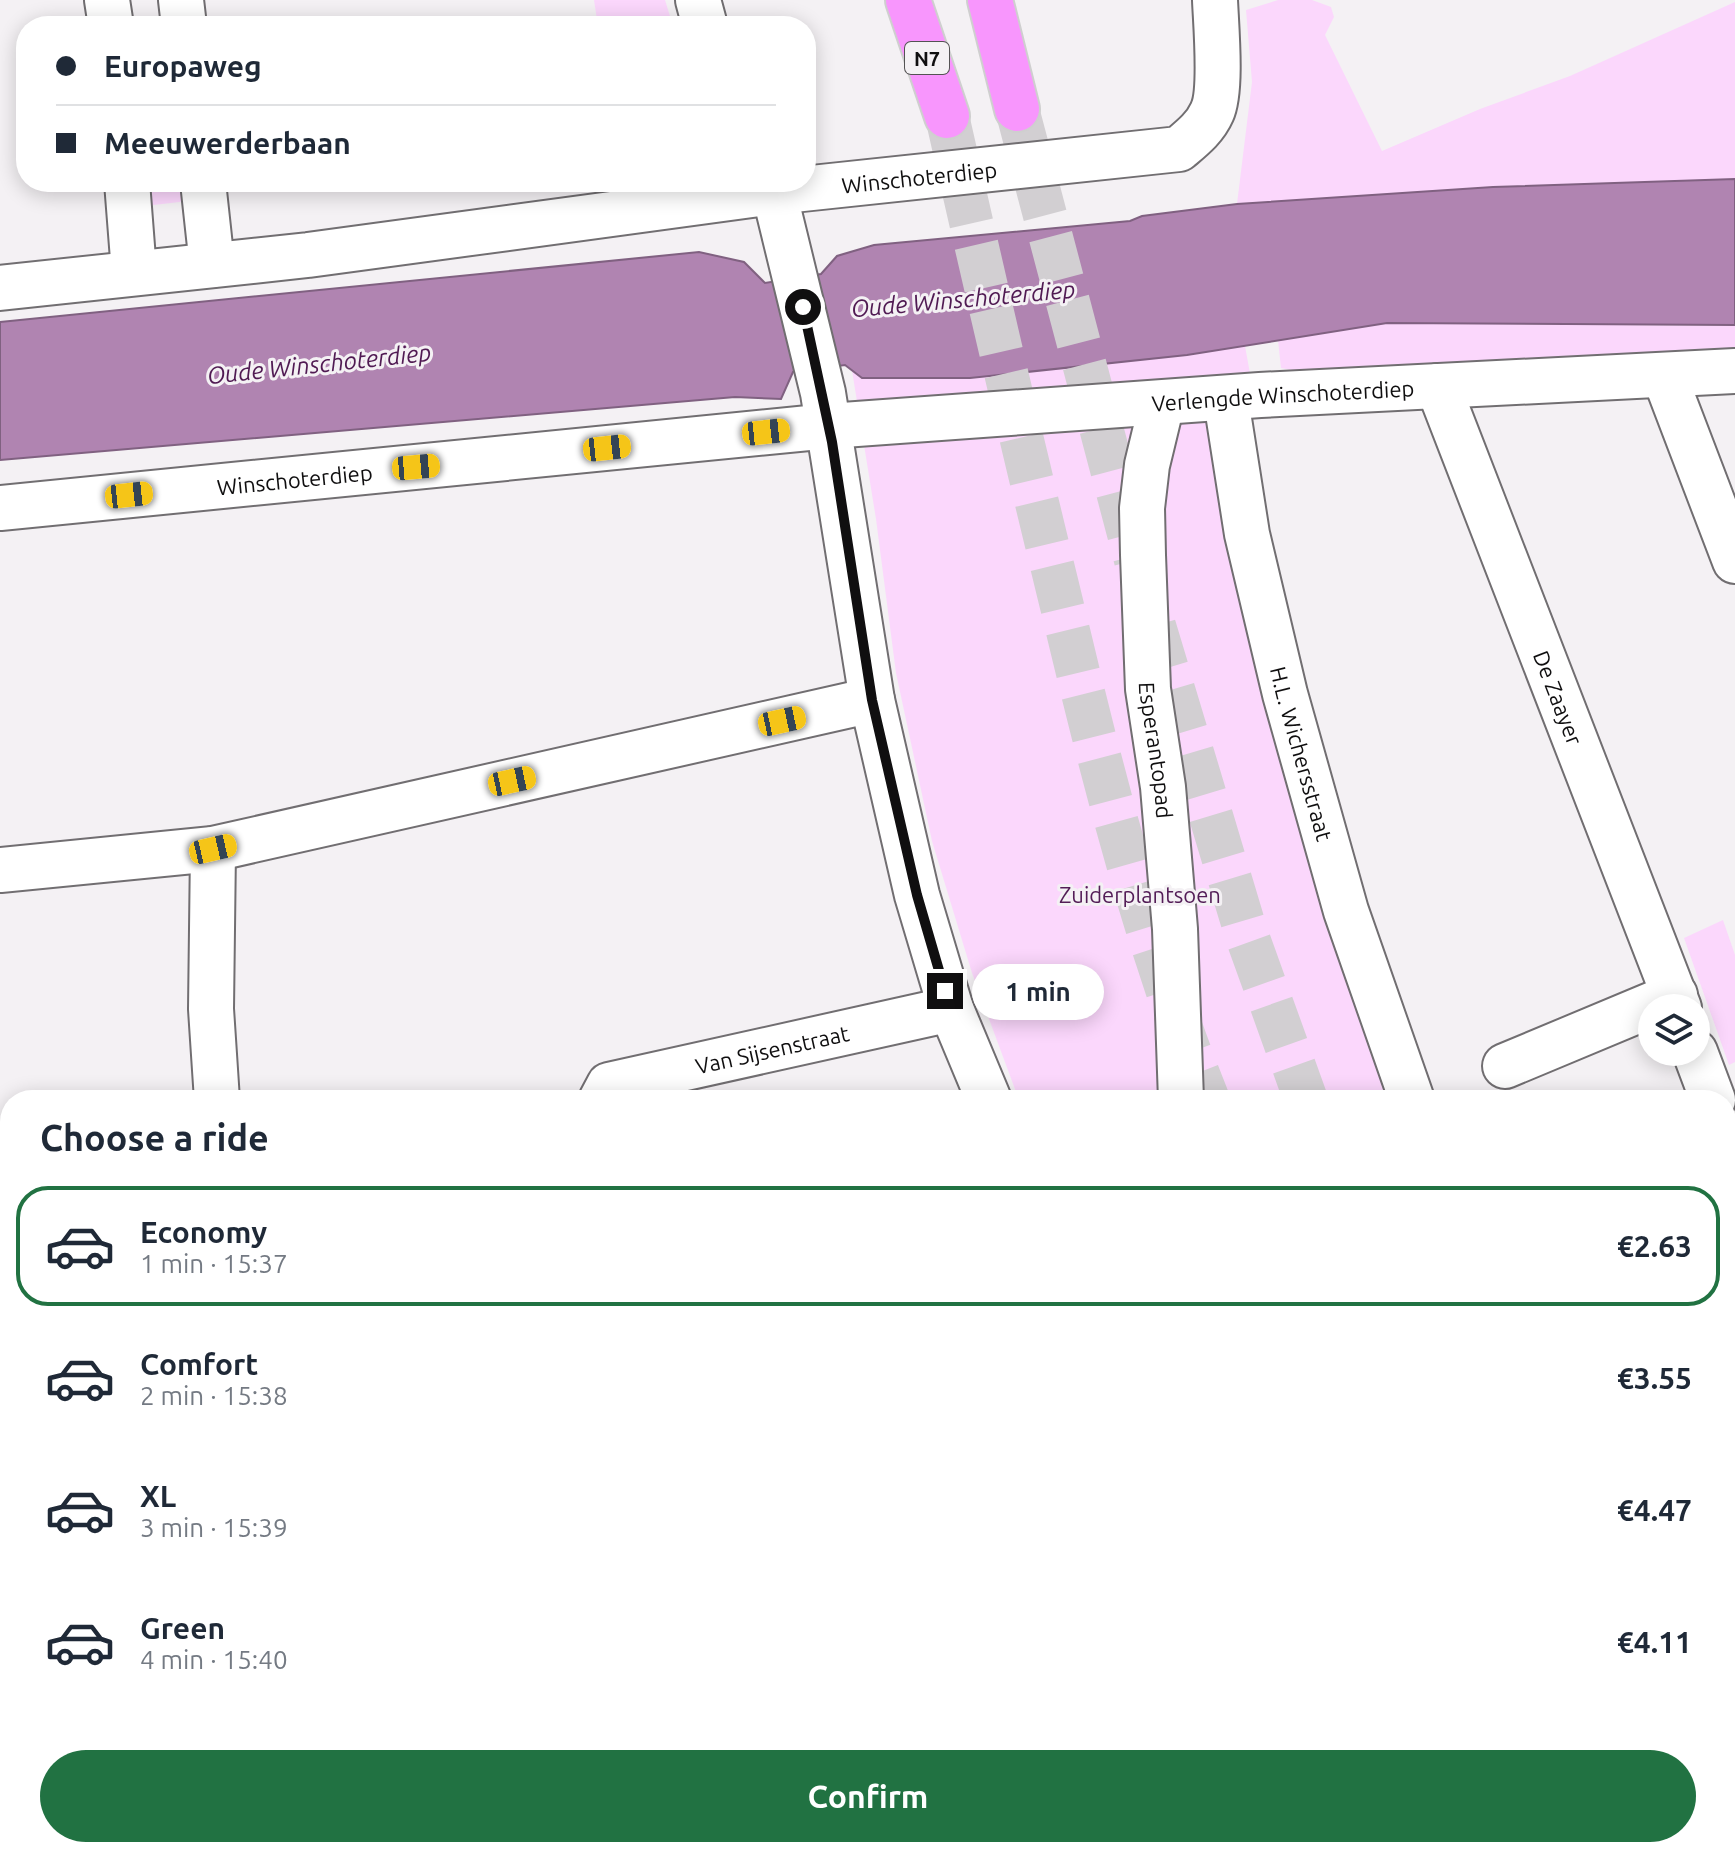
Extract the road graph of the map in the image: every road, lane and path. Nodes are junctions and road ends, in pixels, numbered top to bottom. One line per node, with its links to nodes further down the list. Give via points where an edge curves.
1 (908, 0): 2 (highway, N7, via 947,116)
2 (917, 0)
3 (990, 0): 5 (highway)
4 (1215, 0): 6 (street, Winschoterdiep, via 1214,110 1201,131 1179,149)
5 (1017, 109)
6 (816, 183)
7 (128, 192): 12 (street)
8 (204, 192): 11 (street)
9 (738, 192): 11 (street, Winschoterdiep)
10 (773, 192): 19 (street)
11 (212, 265): 12 (street, Winschoterdiep)
12 (134, 272): 13 (street, Winschoterdiep)
13 (0, 288)
14 (1735, 371): 15 (street, Verlengde Winschoterdiep)
15 (1664, 375): 16 (street, Verlengde Winschoterdiep); 21 (street)
16 (1438, 386): 17 (street, Verlengde Winschoterdiep); 25 (street, De Zaayer)
17 (1226, 400): 18 (street, Verlengde Winschoterdiep); 34 (street, H.L. Wichersstraat, via 1247,534 1285,694 1346,911)
18 (1162, 403): 19 (street, Verlengde Winschoterdiep); 33 (street, Esperantopad, via 1147,465 1143,555 1148,689 1175,929)
19 (826, 410): 20 (street, Winschoterdiep); 22 (street)
20 (1, 515)
21 (1735, 561)
22 (872, 700): 23 (street); 26 (street, via 917,895)
23 (213, 849): 24 (street); 30 (street, via 211,1009)
24 (0, 870)
25 (1674, 994)
26 (951, 1009): 31 (street, Van Sijsenstraat); 32 (street)
27 (1638, 1016): 28 (street)
28 (1505, 1066)
29 (1700, 1066): 35 (street)
30 (216, 1090)
31 (628, 1090)
32 (985, 1090)
33 (1181, 1090)
34 (1409, 1090)
35 (1709, 1090)

